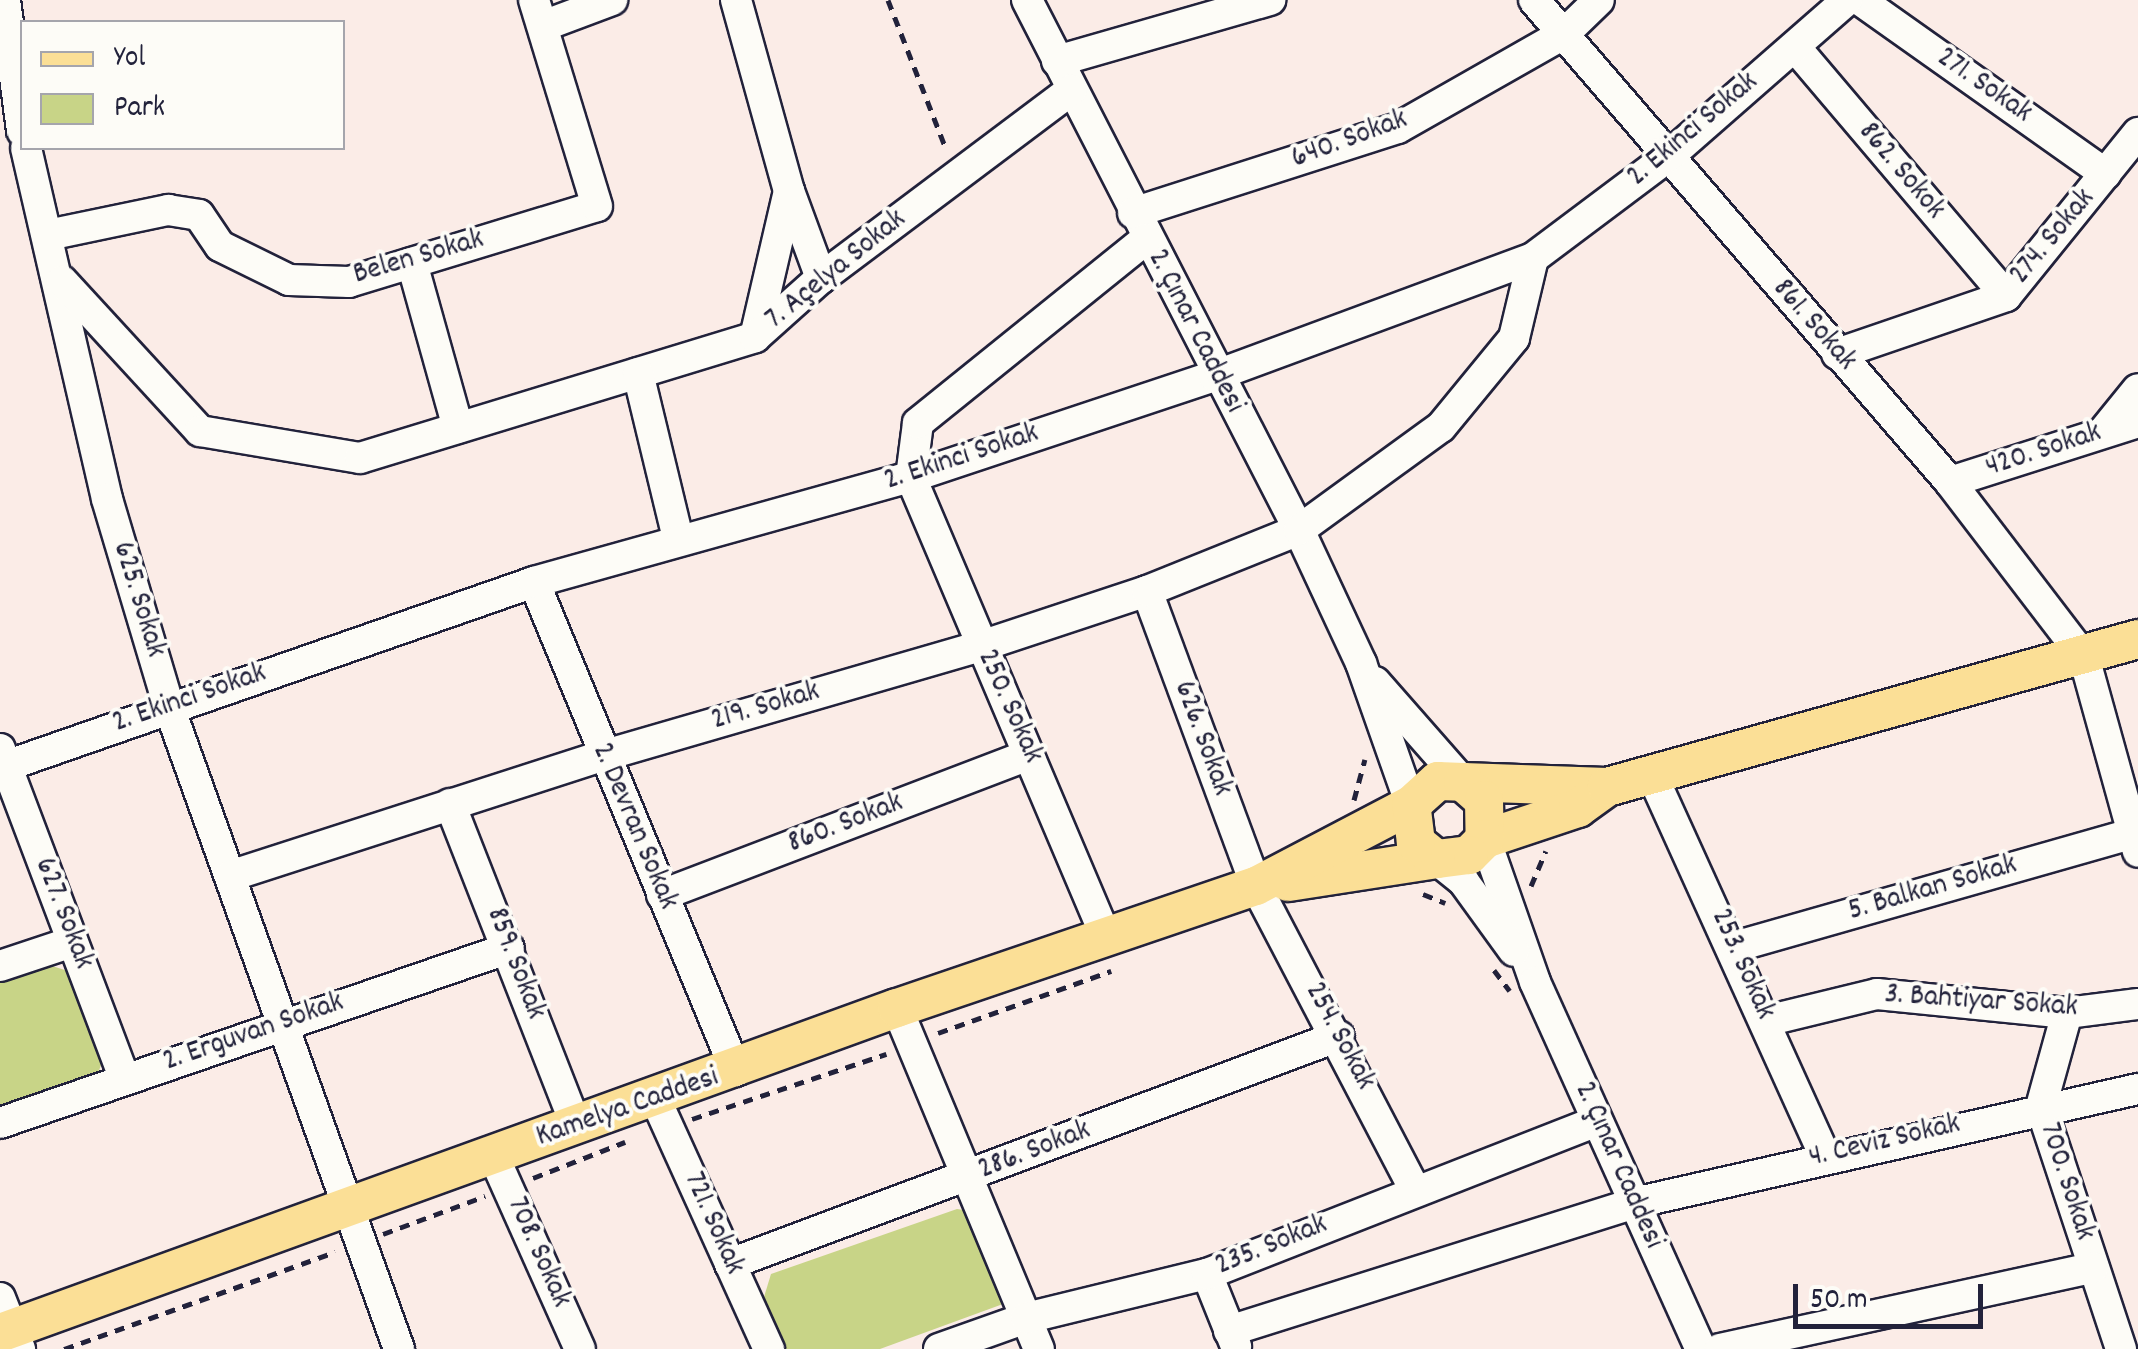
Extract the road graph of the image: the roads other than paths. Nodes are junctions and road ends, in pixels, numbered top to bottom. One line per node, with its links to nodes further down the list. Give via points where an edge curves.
1 (5, 0): 16 (street, 625. Sokak)
2 (612, 0): 10 (street)
3 (736, 0): 20 (street)
4 (1027, 0): 13 (street, 2. Çınar Caddesi)
5 (1270, 0): 13 (street)
6 (1534, 0): 11 (street, 861. Sokak)
7 (1599, 0): 11 (street, 640. Sokak)
8 (1847, 0): 12 (street, 2. Ekinci Sokak)
9 (1860, 0): 19 (street, 271. Sokak)
10 (538, 13): 24 (street, Belen Sokak, via 597,206)
11 (1565, 33): 18 (street, 861. Sokak); 21 (street, 640. Sokak, via 1398,128)
12 (1795, 48): 18 (street, 2. Ekinci Sokak); 27 (street, 862. Sokok)
13 (1057, 60): 14 (street, 2. Çınar Caddesi)
14 (1071, 90): 21 (street, 2. Çınar Caddesi); 25 (street, 7. Açelya Sokak)
15 (2138, 133): 19 (street, 274. Sokak)
16 (18, 134)
17 (23, 150): 22 (street, 625. Sokak)
18 (1669, 156): 23 (street, 2. Ekinci Sokak); 29 (street, 861. Sokak)
19 (2106, 174): 27 (street, 274. Sokak)
20 (789, 191): 25 (street); 28 (street)
21 (1140, 226): 31 (street, 2. Çınar Caddesi); 36 (street, via 918,423)
22 (48, 235): 24 (street, Belen Sokak, via 168,210 199,215 220,246 289,280 350,282); 26 (street, 625. Sokak)
23 (1533, 258): 31 (street, 2. Ekinci Sokak); 38 (street, 219. Sokak, via 1514,338 1440,427)
24 (412, 263): 34 (street)
25 (821, 278): 28 (street, 7. Açelya Sokak)
26 (60, 279): 34 (street, 7. Açelya Sokak, via 200,431 360,458); 46 (street, 625. Sokak, via 107,499)
27 (2006, 296): 29 (street, 274. Sokak)
28 (754, 337): 30 (street, 7. Açelya Sokak)
29 (1837, 354): 37 (street, 861. Sokak)
30 (638, 373): 34 (street, 7. Açelya Sokak); 39 (street)
31 (1214, 376): 36 (street, 2. Ekinci Sokak); 38 (street, 2. Çınar Caddesi)
32 (2138, 389): 35 (street)
33 (2138, 422): 35 (street, 420. Sokak)
34 (458, 428)
35 (2103, 432): 37 (street, 420. Sokak)
36 (910, 477): 39 (street, 2. Ekinci Sokak); 43 (street, 250. Sokak)
37 (1950, 482): 44 (street, 861. Sokak)
38 (1298, 530): 41 (street, 219. Sokak); 45 (street, 2. Çınar Caddesi)
39 (678, 538): 40 (street, 2. Ekinci Sokak)
40 (534, 582): 46 (street, 2. Ekinci Sokak); 48 (street, 2. Devran Sokak)
41 (1147, 591): 43 (street, 219. Sokak); 59 (street, 626. Sokak)
42 (2138, 639): 44 (main road)
43 (981, 646): 47 (street, 250. Sokak); 48 (street, 219. Sokak)
44 (2084, 657): 50 (main road); 56 (street)
45 (1361, 663): 51 (street); 54 (street)
46 (169, 707): 49 (street, 2. Ekinci Sokak); 58 (street, 625. Sokak)
47 (1029, 755): 60 (street, 860. Sokak); 64 (street, 250. Sokak)
48 (602, 756): 53 (street, 219. Sokak); 60 (street, 2. Devran Sokak)
49 (2, 761): 61 (street, 627. Sokak)
50 (1652, 775): 52 (main road); 62 (street, 253. Sokak)
51 (1463, 782): 52 (main road); 54 (main road, via 1438,781); 55 (main road, via 1484,800)
52 (1607, 788): 55 (main road, via 1578,808)
53 (450, 804): 58 (street, 219. Sokak); 63 (street, 859. Sokak)
54 (1411, 805): 57 (main road, via 1416,843); 59 (main road)
55 (1484, 838): 57 (main road, via 1470,855); 66 (street)
56 (2136, 839): 62 (street, 5. Balkan Sokak)
57 (1436, 859): 59 (main road); 66 (street, via 1489,913)
58 (230, 876): 71 (street, 625. Sokak)
59 (1256, 886): 64 (main road, Kamelya Caddesi); 72 (street, 254. Sokak)
60 (662, 895): 73 (street, 2. Devran Sokak)
61 (72, 942): 65 (street); 74 (street, 627. Sokak)
62 (1734, 946): 70 (street, 253. Sokak)
63 (508, 948): 71 (street, 2. Erguvan Sokak); 80 (street, 859. Sokak)
64 (1112, 953): 68 (main road, Kamelya Caddesi)
65 (0, 966)
66 (1536, 982): 78 (street, 2. Çınar Caddesi)
67 (2138, 1004): 69 (street, 3. Bahtiyar Sokak)
68 (897, 1008): 73 (main road, Kamelya Caddesi); 83 (street)
69 (2067, 1013): 70 (street, 3. Bahtiyar Sokak, via 1877,994); 76 (street, 700. Sokak)
70 (1766, 1020): 81 (street, 253. Sokak)
71 (281, 1024): 74 (street, 2. Erguvan Sokak); 86 (street, 625. Sokak)
72 (1339, 1036): 83 (street, 286. Sokak); 84 (street, 254. Sokak)
73 (736, 1071): 77 (main road, Kamelya Caddesi)
74 (125, 1079): 79 (street, 2. Erguvan Sokak)
75 (2138, 1090): 76 (street, 4. Ceviz Sokak)
76 (2041, 1107): 81 (street, 4. Ceviz Sokak); 88 (street, 700. Sokak)
77 (661, 1113): 80 (main road, Kamelya Caddesi); 87 (street, 721. Sokak)
78 (1597, 1121): 84 (street, 235. Sokak); 85 (street, 2. Çınar Caddesi)
79 (0, 1123)
80 (576, 1126): 82 (main road, Kamelya Caddesi)
81 (1825, 1157): 85 (street, 4. Ceviz Sokak)
82 (501, 1172): 86 (main road, Kamelya Caddesi); 94 (street, 708. Sokak)
83 (968, 1178): 87 (street, 286. Sokak); 90 (street)
84 (1416, 1190): 89 (street, 235. Sokak)
85 (1634, 1203): 92 (street, 235. Sokak); 98 (street, 2. Çınar Caddesi)
86 (352, 1227): 91 (main road, Kamelya Caddesi); 93 (street, 625. Sokak)
87 (730, 1264): 95 (street, 721. Sokak)
88 (2093, 1268): 99 (street); 100 (street, 700. Sokak)
89 (1206, 1274): 90 (street, 235. Sokak); 92 (street)
90 (1026, 1318): 96 (street, 235. Sokak); 97 (street)
91 (8, 1327)
92 (1233, 1340)
93 (399, 1349)
94 (580, 1349)
95 (769, 1349)
96 (938, 1349)
97 (1039, 1349)
98 (1701, 1349)
99 (1720, 1349)
100 (2121, 1349)

